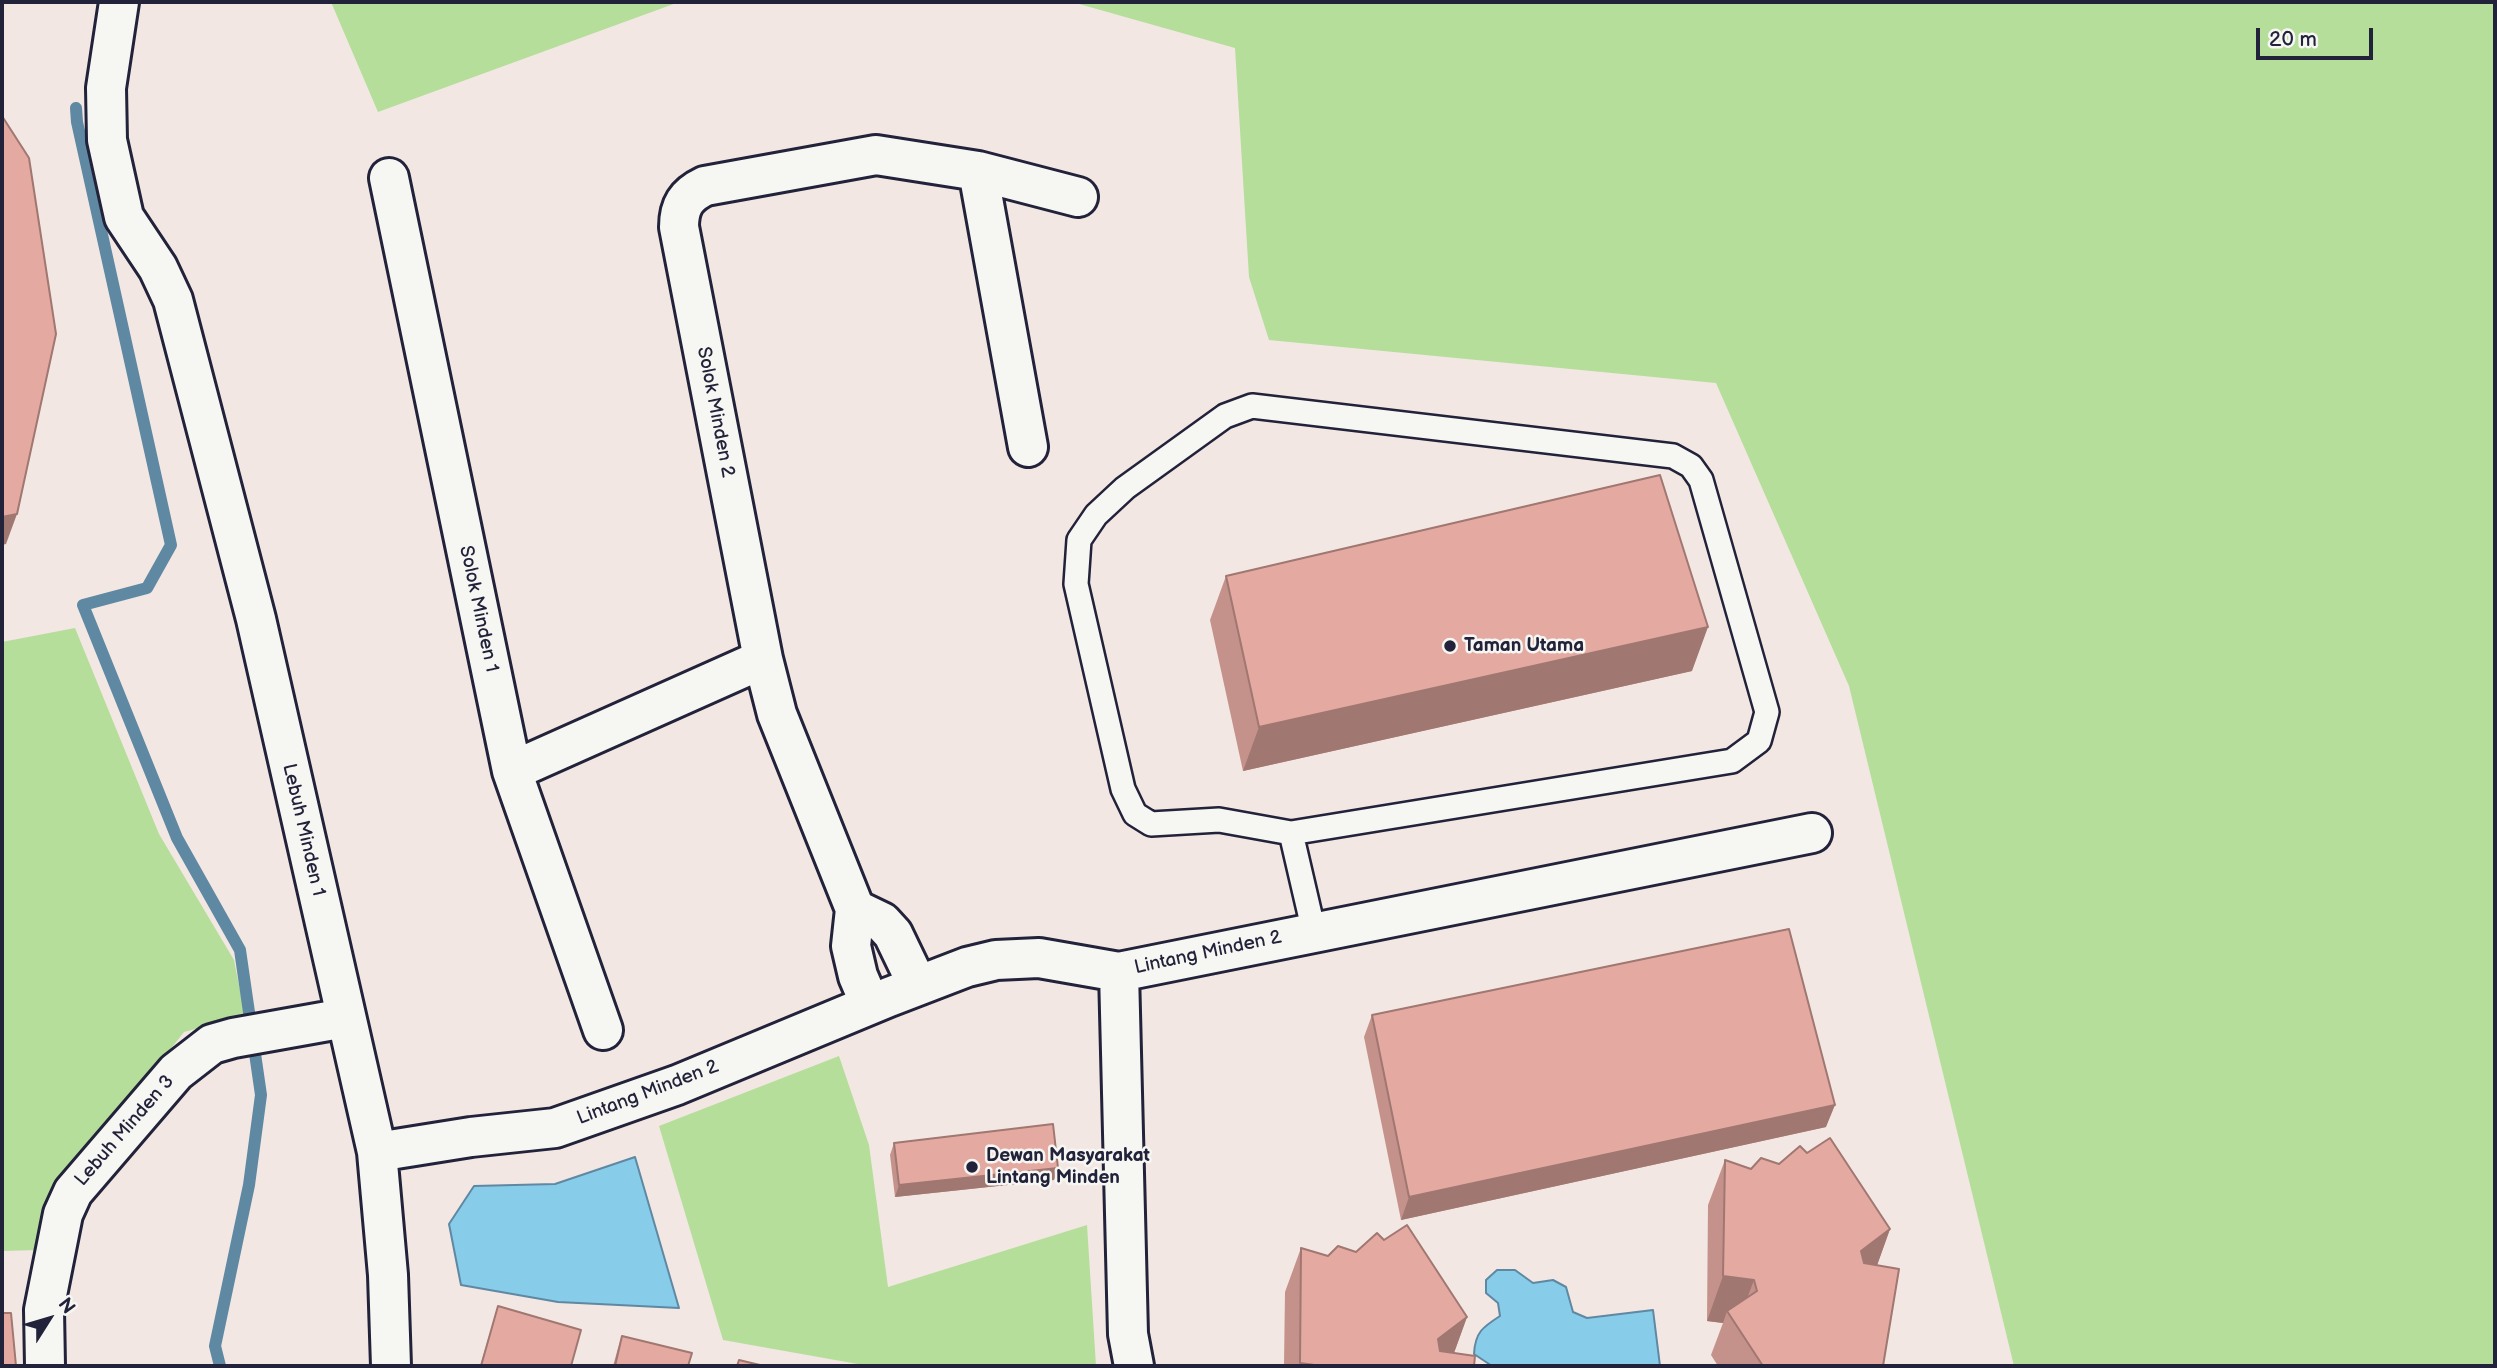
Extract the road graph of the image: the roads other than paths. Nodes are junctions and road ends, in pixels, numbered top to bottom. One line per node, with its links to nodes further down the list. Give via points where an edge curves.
1 (119, 2): 15 (street, Lebuh Minden 1, via 106,88 107,140 124,217 173,300 257,619)
2 (978, 172): 4 (street, Solok Minden 2); 5 (street); 6 (street, Solok Minden 2, via 876,155 729,180 693,191 684,201 679,227)
3 (389, 178): 7 (street, Solok Minden 1)
4 (1078, 197)
5 (1028, 447)
6 (763, 659): 7 (street); 10 (street, Solok Minden 2, via 776,714)
7 (512, 771): 16 (street, Solok Minden 1)
8 (1291, 833): 8 (lane, via 1219,820 1151,824 1135,814 1123,789 1076,584 1079,540 1096,515 1125,488 1225,416 1252,406 1673,456 1691,466 1701,480 1767,712 1759,741 1732,761); 11 (lane)
9 (1812, 833): 11 (street, Lintang Minden 2)
10 (855, 909): 13 (street, via 882,922 893,934); 14 (street, Solok Minden 2, via 851,946)
11 (1314, 932): 12 (street, Lintang Minden 2)
12 (1119, 972): 13 (street, Lintang Minden 2, via 1039,958 996,960); 20 (street, via 1128,1334)
13 (918, 986): 14 (street, Lintang Minden 2)
14 (870, 1004): 17 (street, Lintang Minden 2, via 677,1085 555,1128)
15 (345, 1018): 17 (street, Lebuh Minden 1); 18 (street, Lebuh Minden 3, via 212,1044 176,1072 73,1192 63,1214 44,1310)
16 (603, 1030)
17 (377, 1152): 19 (street, Lebuh Minden 1)
18 (45, 1366)
19 (391, 1366)
20 (1134, 1366)

